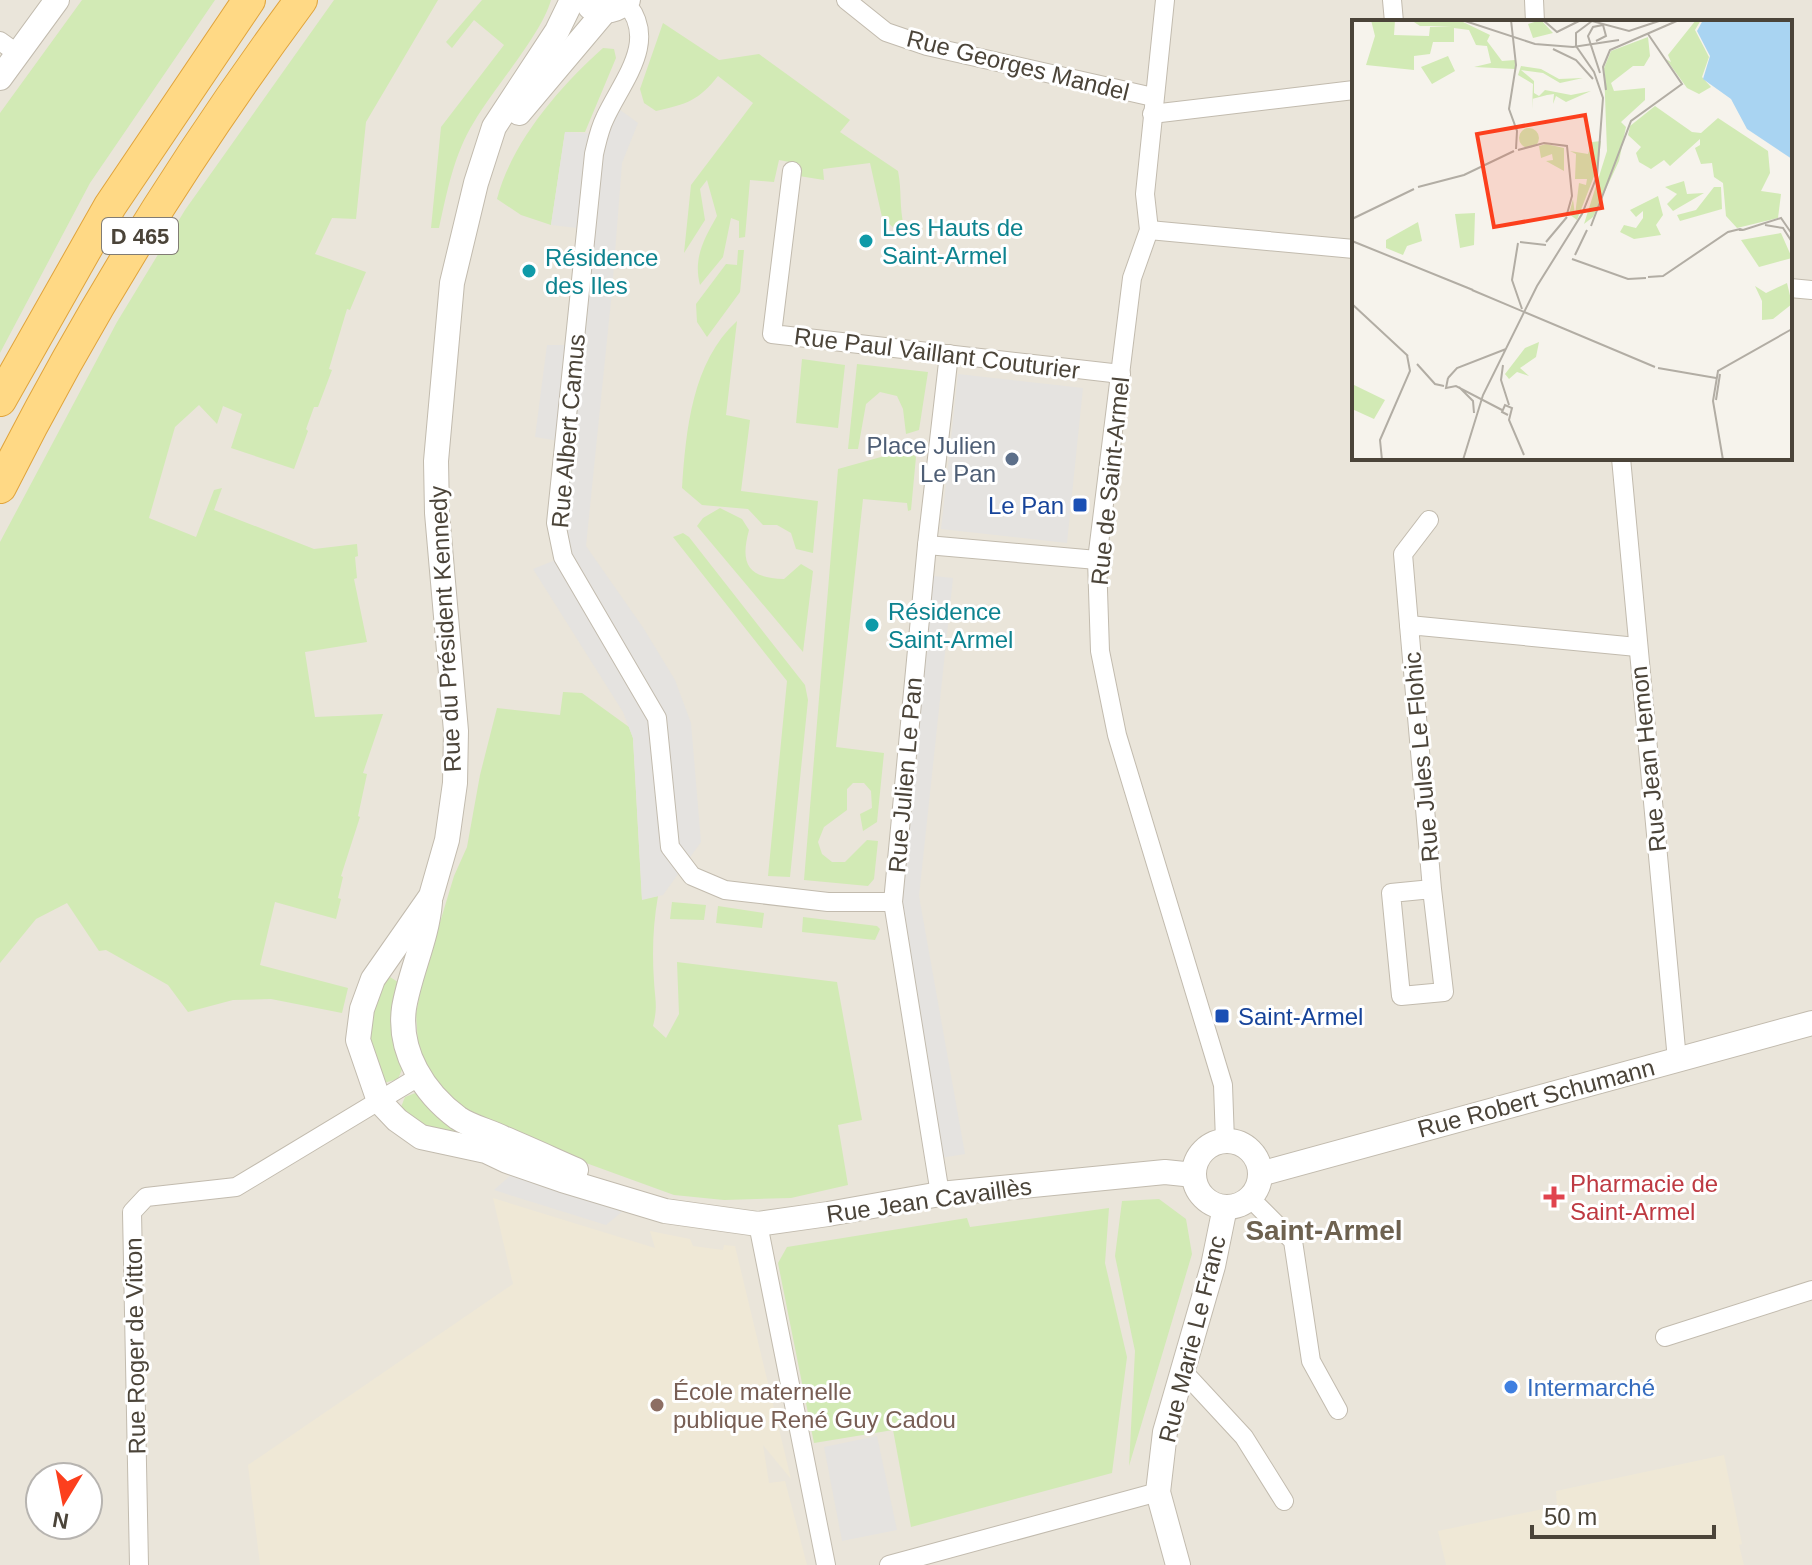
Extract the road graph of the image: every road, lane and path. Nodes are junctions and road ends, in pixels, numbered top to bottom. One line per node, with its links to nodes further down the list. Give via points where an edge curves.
1 (57, 0): 13 (street)
2 (249, 0): 25 (highway, D 465, via 110,206)
3 (301, 0): 27 (highway, D 465, via 143,230)
4 (572, 0): 18 (street, Rue du Président Kennedy, via 494,127)
5 (582, 0): 10 (street, via 596,10)
6 (846, 0): 16 (street, Rue Georges Mandel, via 886,32)
7 (1165, 0): 16 (street, Rue de Saint-Armel)
8 (1392, 0): 11 (street)
9 (1534, 0): 12 (street)
10 (620, 5): 18 (street, Rue du Président Kennedy, via 506,128); 35 (street, Rue Albert Camus, via 636,14 639,47 605,117 594,154 556,523 563,557 657,718 670,847 692,876 725,890 828,902)
11 (1394, 20)
12 (1535, 20)
13 (9, 47): 14 (street)
14 (0, 78)
15 (1352, 90): 16 (street, Rue Georges Mandel)
16 (1152, 106): 19 (street, Rue de Saint-Armel, via 1145,194)
17 (792, 171): 23 (street, Rue Paul Vaillant Couturier, via 772,334)
18 (476, 183): 34 (street, Rue du Président Kennedy, via 452,283 439,417 437,513 456,731 447,840)
19 (1149, 230): 20 (street); 24 (street, Rue de Saint-Armel, via 1132,278)
20 (1352, 249)
21 (1792, 288): 22 (street)
22 (1812, 290)
23 (949, 354): 24 (street, Rue Paul Vaillant Couturier); 29 (street, Rue Julien Le Pan)
24 (1121, 374): 30 (street, Rue de Saint-Armel)
25 (0, 400)
26 (1621, 460): 32 (street, Rue Jean Hemon)
27 (0, 487)
28 (1429, 520): 31 (street, Rue Jules Le Flohic, via 1403,554)
29 (927, 545): 30 (street); 35 (street, Rue Julien Le Pan)
30 (1097, 560): 40 (street, Rue de Saint-Armel, via 1100,651 1117,735 1223,1085)
31 (1409, 625): 32 (street, Rue Jules Le Flohic); 33 (street, Rue Jules Le Flohic)
32 (1637, 647): 37 (street, Rue Jean Hemon)
33 (1432, 889): 33 (street, Rue Jules Le Flohic, via 1391,893 1401,996 1444,992)
34 (431, 896): 38 (street, Rue Jean Cavaillès, via 428,927 404,1012 404,1037); 39 (street, Rue du Président Kennedy, via 373,979 362,1009 358,1040)
35 (893, 902): 43 (street, Rue Julien Le Pan)
36 (1812, 1023): 37 (street, Rue Robert Schumann)
37 (1677, 1060): 41 (street, Rue Robert Schumann)
38 (420, 1076): 39 (street, Rue Roger de Vitton); 46 (street, Rue Jean Cavaillès, via 432,1095 460,1119)
39 (379, 1101): 46 (street, Rue Jean Cavaillès, via 421,1137 486,1151); 54 (street, Rue Roger de Vitton, via 236,1187 146,1197 132,1212)
40 (1225, 1141): 41 (street, via 1249,1150); 42 (street, via 1203,1152)
41 (1260, 1174): 44 (street)
42 (1194, 1175): 43 (street, Rue Jean Cavaillès, via 1165,1172); 45 (street, via 1200,1193)
43 (940, 1194): 47 (street, Rue Jean Cavaillès)
44 (1250, 1198): 45 (street); 51 (street, via 1293,1241 1311,1361)
45 (1225, 1207): 50 (street, Rue Marie Le Franc)
46 (665, 1211): 47 (street, Rue Jean Cavaillès)
47 (758, 1224): 55 (street)
48 (1812, 1290): 49 (street)
49 (1665, 1337)
50 (1181, 1369): 52 (street, Rue Marie Le Franc, via 1165,1432); 53 (street, via 1244,1437)
51 (1338, 1410)
52 (1158, 1492): 56 (street); 57 (street, Rue Marie Le Franc)
53 (1284, 1501)
54 (139, 1565)
55 (826, 1565)
56 (889, 1565)
57 (1178, 1565)

